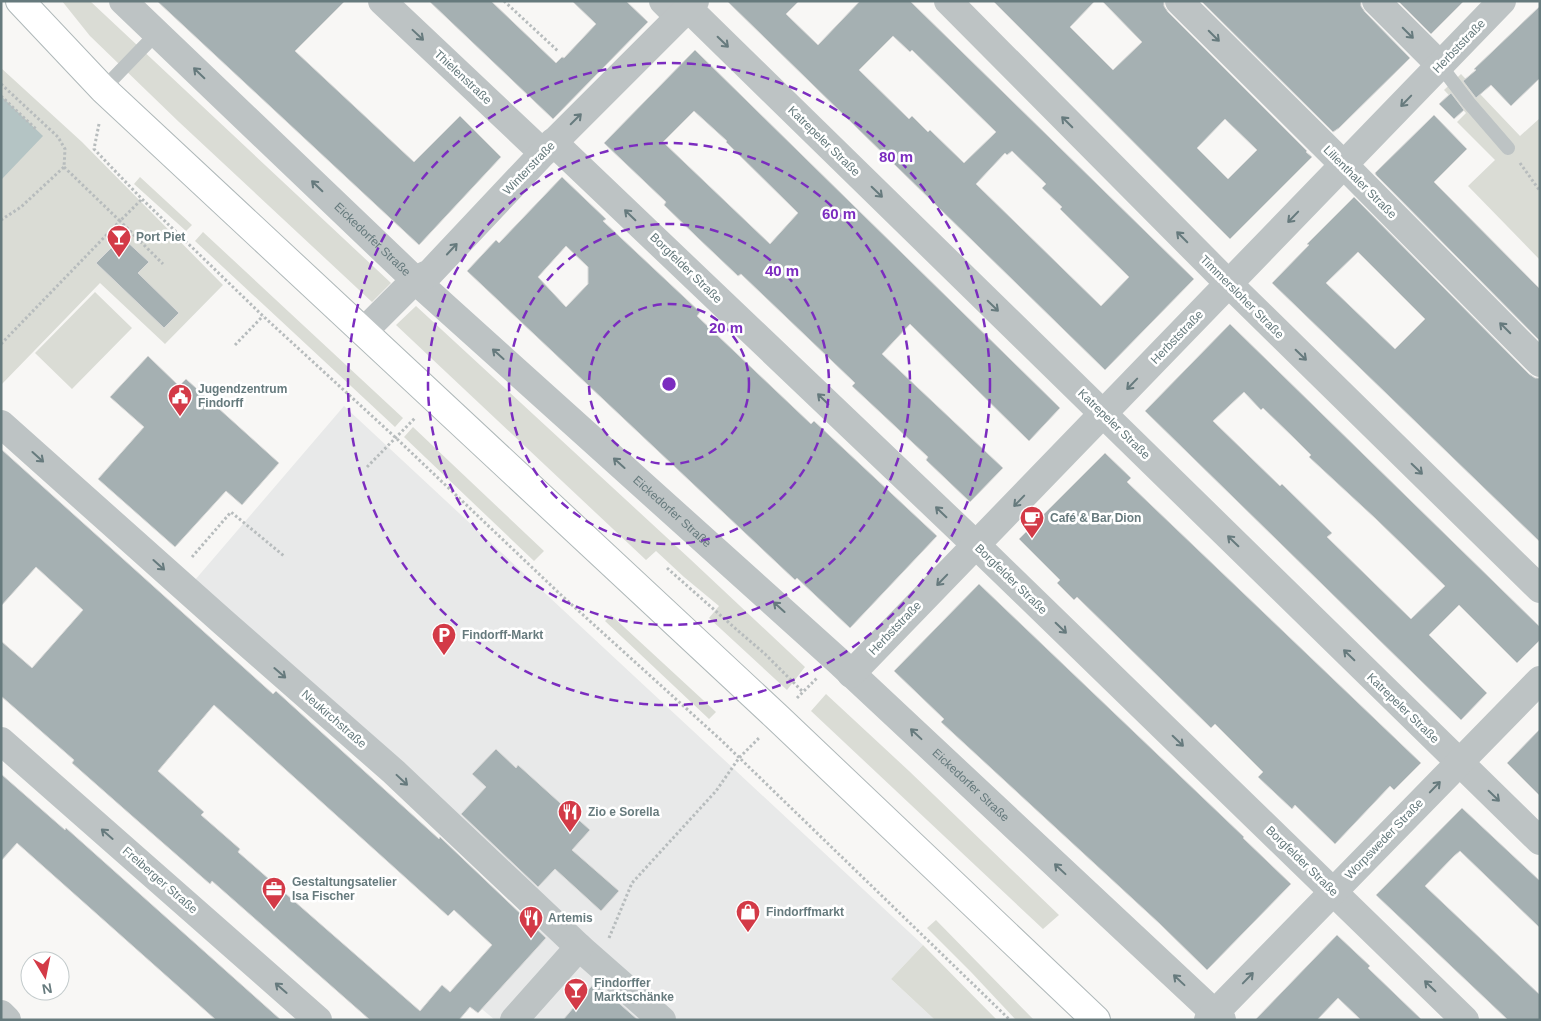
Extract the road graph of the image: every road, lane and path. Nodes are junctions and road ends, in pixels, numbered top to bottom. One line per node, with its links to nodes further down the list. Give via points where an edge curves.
1 (20, 1): 15 (main road)
2 (123, 1): 11 (street, Eickedorfer Straße)
3 (382, 1): 18 (street, Thielenstraße, one-way to 18)
4 (504, 1): 12 (path)
5 (948, 1): 28 (street, Timmersloher Straße, one-way to 5)
6 (1179, 1): 20 (street, Lilienthaler Straße, one-way to 20)
7 (1376, 1): 13 (street, one-way to 13)
8 (1502, 1): 13 (street, Herbststraße)
9 (681, 7): 18 (street, Winterstraße, one-way to 9); 35 (street, Katrepeler Straße, one-way to 35)
10 (1, 8): 15 (main road)
11 (157, 33): 15 (lane); 27 (street, Eickedorfer Straße, one-way to 11)
12 (559, 52)
13 (1440, 66): 19 (lane); 20 (street, Herbststraße, one-way to 20)
14 (1, 84): 21 (path, via 58,137 65,149)
15 (102, 88): 23 (path, via 105,97 94,149); 30 (main road)
16 (1, 96): 17 (path)
17 (37, 130)
18 (548, 147): 27 (street, Winterstraße, one-way to 18, via 430,273); 39 (street, Borgfelder Straße, one-way to 18)
19 (1508, 148): 22 (path)
20 (1344, 165): 28 (street, Herbststraße, one-way to 28); 33 (street, Lilienthaler Straße, one-way to 20)
21 (64, 167): 24 (path); 25 (path)
22 (1540, 191)
23 (142, 199): 25 (path); 29 (path)
24 (1, 220)
25 (120, 221): 26 (path); 31 (path)
26 (163, 264)
27 (415, 280): 30 (street, Winterstraße); 44 (street, Eickedorfer Straße, one-way to 27)
28 (1229, 284): 35 (street, Herbststraße, one-way to 35); 43 (street, Timmersloher Straße, one-way to 43)
29 (263, 316): 32 (path); 37 (path)
30 (363, 332): 34 (main road)
31 (1, 344)
32 (235, 345)
33 (1540, 363)
34 (434, 399): 37 (path); 63 (main road)
35 (1104, 414): 39 (street, Herbststraße, one-way to 39); 51 (street, Katrepeler Straße, one-way to 35)
36 (1, 424): 42 (street, Neukirchstraße, one-way to 42)
37 (396, 438): 38 (path); 50 (path)
38 (367, 467)
39 (976, 545): 44 (street, Herbststraße, one-way to 44); 53 (street, Borgfelder Straße, one-way to 53)
40 (284, 556): 42 (path, via 231,512)
41 (667, 568): 46 (path)
42 (175, 579): 55 (street, Neukirchstraße, one-way to 55, via 394,772)
43 (1540, 589)
44 (844, 666): 46 (path); 57 (street, Eickedorfer Straße, one-way to 44)
45 (1540, 680): 51 (street, Worpsweder Straße)
46 (803, 692): 47 (path)
47 (793, 703)
48 (1, 741): 59 (street, Freiberger Straße, one-way to 48)
49 (752, 744): 50 (path)
50 (739, 758): 54 (path, via 716,791 632,883); 62 (path)
51 (1459, 762): 52 (street, Katrepeler Straße, one-way to 52); 53 (street, Worpsweder Straße, one-way to 51)
52 (1540, 841)
53 (1333, 892): 57 (street, Worpsweder Straße, one-way to 53); 64 (street, Borgfelder Straße, one-way to 53)
54 (622, 907)
55 (579, 946): 60 (street); 61 (street, Neukirchstraße)
56 (1, 1014): 58 (street)
57 (1215, 1018)
58 (8, 1020)
59 (318, 1020)
60 (514, 1020)
61 (662, 1020)
62 (1010, 1020)
63 (1096, 1020)
64 (1465, 1020)

